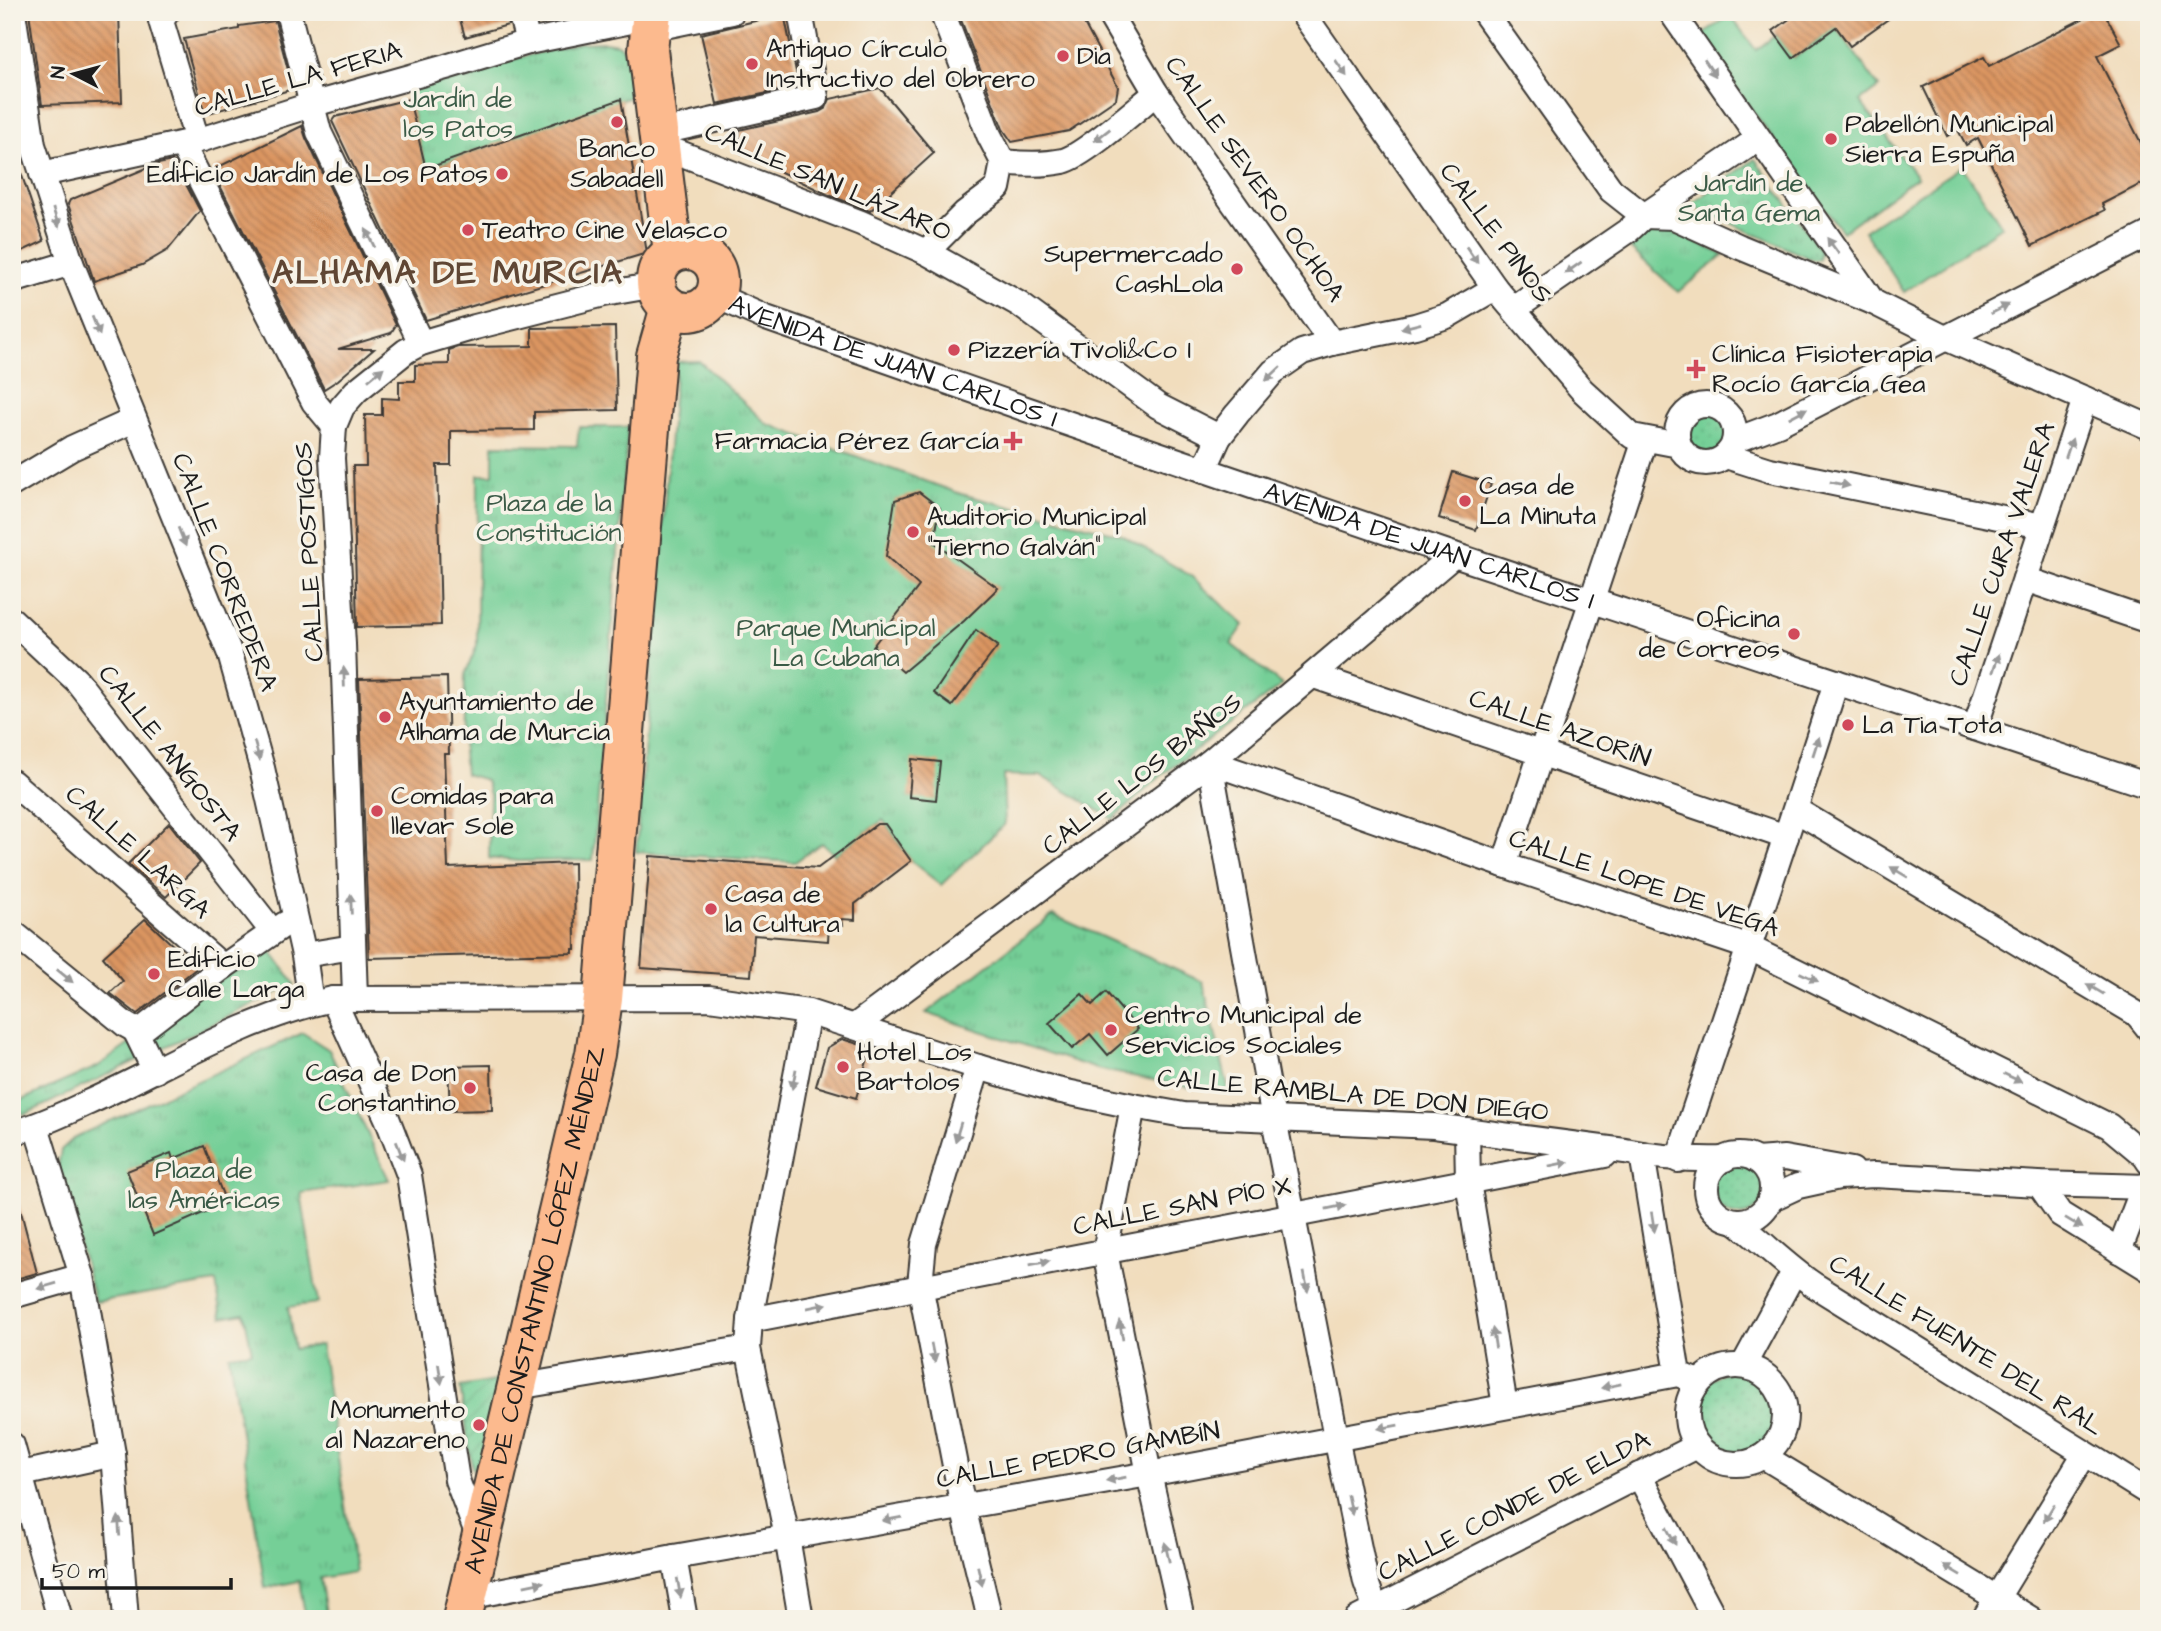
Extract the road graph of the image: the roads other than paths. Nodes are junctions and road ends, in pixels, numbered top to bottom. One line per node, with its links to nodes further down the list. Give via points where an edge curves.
1 (13, 12): 20 (street, CALLE CORREDERA, via 33,145)
2 (167, 12): 18 (street, CALLE POSTIGOS, via 161,21)
3 (288, 12): 15 (street)
4 (520, 12): 13 (street)
5 (732, 12): 12 (street, CALLE LA FERIA)
6 (800, 12): 16 (street, via 816,97)
7 (942, 12): 19 (street)
8 (1108, 12): 14 (street, CALLE SEVERO OCHOA)
9 (1302, 12): 27 (street, CALLE PINOS, one-way to 27)
10 (1484, 12): 21 (street, via 1611,190)
11 (1671, 12): 17 (street, one-way to 17)
12 (651, 19): 13 (street, CALLE LA FERIA); 16 (main road, via 648,50)
13 (528, 42): 15 (street, CALLE LA FERIA)
14 (1156, 93): 19 (street, one-way to 19, via 1065,161); 33 (street, CALLE SEVERO OCHOA)
15 (314, 104): 18 (street, CALLE LA FERIA); 32 (street, one-way to 15, via 319,132)
16 (658, 139): 23 (street, CALLE SAN LÁZARO); 25 (main road)
17 (1758, 139): 21 (street); 29 (street, one-way to 17)
18 (190, 142): 20 (street, CALLE LA FERIA); 36 (street, CALLE POSTIGOS, via 314,402)
19 (1003, 162): 23 (street, via 998,188)
20 (42, 174): 24 (street, CALLE CORREDERA, one-way to 24)
21 (1644, 216): 29 (street, via 1674,217); 30 (street, one-way to 30)
22 (2149, 233): 31 (street, one-way to 22)
23 (926, 252): 38 (street, CALLE SAN LÁZARO, via 1019,304 1158,406)
24 (71, 263): 26 (street); 35 (street, CALLE CORREDERA, one-way to 35)
25 (675, 274): 28 (main road, via 714,266); 32 (street); 67 (main road, AVENIDA DE CONSTANTINO LÓPEZ MÉNDEZ, via 656,356)
26 (12, 281)
27 (1495, 288): 30 (street, CALLE PINOS); 33 (street, one-way to 33, via 1447,316)
28 (714, 295): 42 (street, AVENIDA DE JUAN CARLOS I, via 766,318)
29 (1873, 302): 31 (street)
30 (1514, 309): 39 (street, CALLE PINOS, via 1599,408 1632,436)
31 (1943, 337): 34 (street); 41 (street, one-way to 31)
32 (421, 343): 36 (street, one-way to 32, via 356,391)
33 (1332, 343): 38 (street, one-way to 38, via 1301,352 1273,372)
34 (2085, 399): 37 (street); 44 (street, CALLE CURA VALERA, one-way to 34)
35 (134, 420): 43 (street, via 72,448); 60 (street, CALLE CORREDERA, one-way to 60, via 230,654)
36 (334, 426): 63 (street, CALLE POSTIGOS, one-way to 36)
37 (2149, 428)
38 (1219, 437): 42 (street)
39 (1645, 440): 40 (street, CALLE PINOS); 47 (street)
40 (1679, 445): 41 (street, via 1699,463 1718,462); 41 (street, via 1678,426 1690,410 1719,407 1733,421)
41 (1731, 448): 44 (street, one-way to 44, via 1770,470)
42 (1204, 470): 45 (street, AVENIDA DE JUAN CARLOS I)
43 (12, 484)
44 (2042, 526): 46 (street, CALLE CURA VALERA)
45 (1454, 555): 47 (street, AVENIDA DE JUAN CARLOS I); 50 (street, CALLE LOS BAÑOS)
46 (2025, 579): 49 (street); 52 (street, CALLE CURA VALERA, one-way to 46)
47 (1593, 601): 51 (street, AVENIDA DE JUAN CARLOS I); 53 (street)
48 (12, 620): 61 (street, CALLE ANGOSTA, via 76,681)
49 (2149, 621)
50 (1314, 676): 53 (street, CALLE AZORÍN); 54 (street, CALLE LOS BAÑOS)
51 (1836, 682): 52 (street, AVENIDA DE JUAN CARLOS I); 57 (street, one-way to 51)
52 (1975, 728): 56 (street, AVENIDA DE JUAN CARLOS I)
53 (1540, 752): 58 (street, CALLE AZORÍN); 59 (street)
54 (1210, 762): 59 (street, CALLE LOPE DE VEGA); 70 (street, CALLE LOS BAÑOS); 76 (street)
55 (12, 782): 66 (street, CALLE LARGA)
56 (2149, 786)
57 (1796, 810): 58 (street); 71 (street, one-way to 57, via 2137,1014)
58 (1786, 837): 64 (street)
59 (1504, 865): 64 (street, CALLE LOPE DE VEGA)
60 (296, 918): 61 (street); 65 (street, CALLE CORREDERA)
61 (272, 931): 66 (street)
62 (12, 932): 72 (street, one-way to 72)
63 (353, 947): 65 (street); 68 (street, CALLE POSTIGOS)
64 (1748, 947): 81 (street); 83 (street, CALLE LOPE DE VEGA, one-way to 83, via 2109,1126)
65 (304, 955): 68 (street, CALLE CORREDERA)
66 (223, 967): 72 (street, via 144,1028)
67 (603, 999): 68 (street, CALLE RAMBLA DE DON DIEGO); 69 (street, CALLE RAMBLA DE DON DIEGO, via 709,998); 103 (main road, AVENIDA DE CONSTANTINO LÓPEZ MÉNDEZ, via 595,1054)
68 (333, 1000): 74 (street, via 227,1036); 117 (street, one-way to 117, via 410,1175 457,1480)
69 (808, 1012): 70 (street, CALLE RAMBLA DE DON DIEGO); 99 (street, one-way to 99)
70 (855, 1026): 73 (street, CALLE RAMBLA DE DON DIEGO)
71 (2149, 1029)
72 (135, 1030): 74 (street)
73 (978, 1067): 75 (street, CALLE RAMBLA DE DON DIEGO); 97 (street, one-way to 97, via 924,1244)
74 (155, 1071): 77 (street)
75 (1133, 1106): 76 (street, CALLE RAMBLA DE DON DIEGO, via 1184,1115); 93 (street)
76 (1274, 1119): 78 (street, CALLE RAMBLA DE DON DIEGO); 90 (street)
77 (24, 1130): 96 (street)
78 (1467, 1130): 79 (street, CALLE RAMBLA DE DON DIEGO); 85 (street)
79 (1639, 1154): 81 (street, CALLE RAMBLA DE DON DIEGO); 85 (street, CALLE SAN PÍO X, one-way to 79); 88 (street); 102 (street, one-way to 102)
80 (1725, 1159): 81 (street, CALLE RAMBLA DE DON DIEGO); 82 (street, via 1746,1156); 88 (street, via 1710,1173)
81 (1678, 1160)
82 (1756, 1160): 84 (street, via 1784,1158); 89 (street, via 1770,1178)
83 (2149, 1162)
84 (1874, 1175): 86 (street); 89 (street, via 1798,1186)
85 (1468, 1182): 90 (street, CALLE SAN PÍO X, one-way to 85); 104 (street, one-way to 85)
86 (2039, 1184): 87 (street); 92 (street, one-way to 92, via 2060,1214)
87 (2146, 1186): 92 (street)
88 (1707, 1194): 91 (street, via 1716,1212)
89 (1767, 1204): 91 (street, via 1756,1217); 94 (street, via 1773,1234)
90 (1293, 1215): 93 (street, CALLE SAN PÍO X); 105 (street, one-way to 105)
91 (1735, 1221): 94 (street, CALLE FUENTE DEL RAL)
92 (2119, 1251): 95 (street)
93 (1105, 1252): 97 (street, CALLE SAN PÍO X, one-way to 93); 111 (street, one-way to 93)
94 (1792, 1269): 101 (street); 109 (street, CALLE FUENTE DEL RAL)
95 (2149, 1269)
96 (82, 1276): 98 (street, one-way to 98); 108 (street)
97 (920, 1285): 99 (street, CALLE SAN PÍO X, one-way to 97); 115 (street, one-way to 115)
98 (12, 1296)
99 (750, 1320): 100 (street)
100 (748, 1348): 103 (street); 116 (street)
101 (1743, 1366): 102 (street); 110 (street, via 1769,1378 1784,1404 1782,1433)
102 (1688, 1378): 104 (street, CALLE PEDRO GAMBÍN, one-way to 104); 107 (street, via 1691,1394 1686,1421)
103 (517, 1387): 117 (main road, AVENIDA DE CONSTANTINO LÓPEZ MÉNDEZ)
104 (1506, 1406): 105 (street, CALLE PEDRO GAMBÍN, one-way to 105)
105 (1336, 1437): 111 (street, CALLE PEDRO GAMBÍN); 121 (street, one-way to 121)
106 (12, 1445): 112 (street)
107 (1697, 1446): 110 (street, via 1728,1464); 113 (street, CALLE CONDE DE ELDA)
108 (113, 1454): 112 (street); 123 (street, one-way to 108)
109 (2084, 1455): 114 (street, CALLE FUENTE DEL RAL); 120 (street, one-way to 120)
110 (1763, 1456): 120 (street, one-way to 110)
111 (1149, 1474): 115 (street, CALLE PEDRO GAMBÍN, one-way to 115); 127 (street, one-way to 111)
112 (16, 1475): 122 (street)
113 (1639, 1475): 121 (street, CALLE CONDE DE ELDA); 128 (street, one-way to 128)
114 (2149, 1493)
115 (963, 1507): 116 (street, CALLE PEDRO GAMBÍN, one-way to 116); 126 (street, one-way to 126)
116 (787, 1537): 118 (street, CALLE PEDRO GAMBÍN); 125 (street)
117 (480, 1540): 119 (main road, AVENIDA DE CONSTANTINO LÓPEZ MÉNDEZ)
118 (674, 1557): 119 (street, CALLE PEDRO GAMBÍN, one-way to 118); 124 (street, one-way to 124)
119 (464, 1608)
120 (1991, 1608): 129 (street)
121 (1370, 1616)
122 (60, 1619)
123 (126, 1619)
124 (685, 1619)
125 (801, 1619)
126 (990, 1619)
127 (1182, 1619)
128 (1715, 1619)
129 (2031, 1619)

